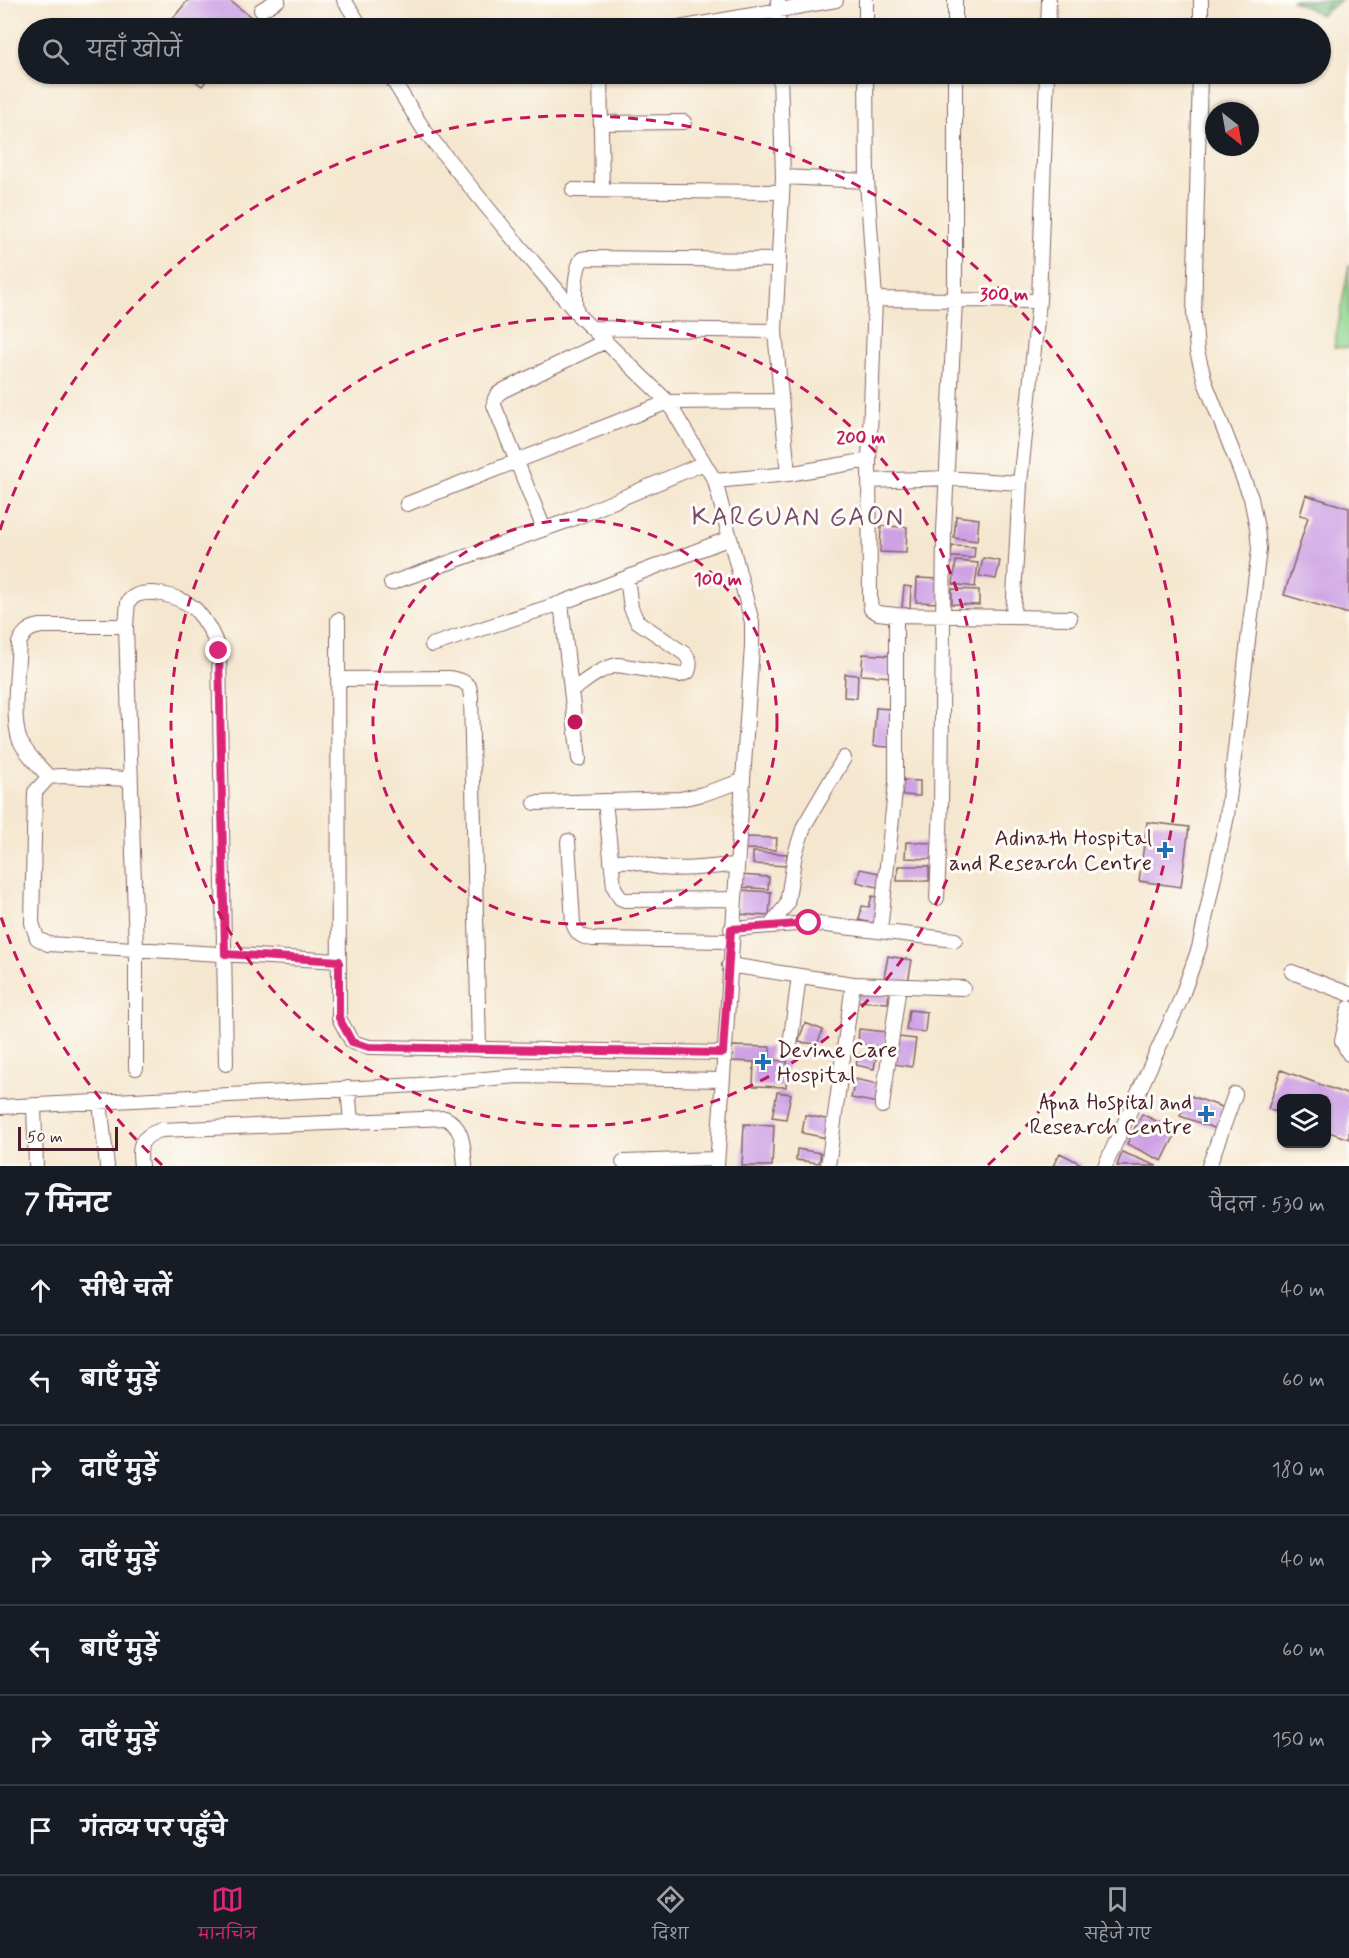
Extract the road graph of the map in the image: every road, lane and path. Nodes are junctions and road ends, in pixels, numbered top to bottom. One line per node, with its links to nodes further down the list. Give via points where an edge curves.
1 (278, 0): 9 (street)
2 (344, 0): 10 (street)
3 (836, 0): 8 (street)
4 (866, 0): 12 (street)
5 (955, 0): 13 (street)
6 (1049, 0): 14 (street)
7 (1201, 0): 15 (street)
8 (778, 5): 11 (street)
9 (261, 10)
10 (356, 18)
11 (722, 18)
12 (866, 18)
13 (955, 18)
14 (1048, 18)
15 (1201, 18)
16 (395, 84): 34 (street, via 424,130)
17 (600, 84): 24 (street)
18 (780, 84): 25 (street)
19 (866, 84): 26 (street)
20 (955, 84): 32 (street)
21 (1047, 84): 33 (street)
22 (1200, 84): 111 (street, via 1194,314 1197,351 1205,382 1251,498 1259,549 1227,816 1199,948 1180,1001)
23 (684, 122): 24 (street)
24 (601, 123): 28 (street)
25 (783, 177): 26 (street); 29 (street)
26 (867, 181): 31 (street)
27 (573, 190): 28 (street)
28 (602, 190): 29 (street)
29 (781, 192): 30 (street)
30 (779, 260): 34 (street, via 582,259); 36 (street)
31 (875, 299): 32 (street); 40 (street)
32 (955, 300): 33 (street); 44 (street)
33 (1040, 302): 47 (street)
34 (575, 311): 35 (street)
35 (592, 328): 36 (street); 37 (street)
36 (775, 331): 38 (street)
37 (606, 341): 39 (street); 41 (street, via 499,392 494,405)
38 (781, 401): 39 (street); 43 (street)
39 (668, 402): 41 (street); 42 (street)
40 (868, 460): 43 (street); 46 (street)
41 (516, 461): 48 (street); 49 (street)
42 (704, 463): 45 (street); 49 (street)
43 (788, 474): 45 (street)
44 (946, 478): 46 (street); 47 (street); 55 (street)
45 (715, 481): 50 (street)
46 (869, 481): 54 (street, via 871,609)
47 (1020, 483): 56 (street)
48 (407, 504)
49 (544, 529): 52 (street)
50 (730, 538): 51 (street); 67 (street, via 752,622)
51 (627, 578): 53 (street); 62 (street, via 637,621 685,654 690,665 688,672 680,675 611,666)
52 (391, 582)
53 (561, 603): 60 (street); 62 (street)
54 (896, 615): 55 (street); 76 (street, via 896,782)
55 (942, 616): 56 (street); 73 (street)
56 (1013, 617): 57 (street)
57 (1070, 618)
58 (338, 620): 61 (street)
59 (126, 626): 65 (street, via 41,626 30,628 23,635 19,643 16,723 28,755); 66 (street); 80 (street, via 132,596 146,593 180,600 195,609 219,651)
60 (432, 645)
61 (340, 679): 81 (street); 91 (street, via 450,678 468,686)
62 (571, 691): 64 (street)
63 (844, 758): 75 (street, via 804,826 787,904)
64 (579, 759)
65 (50, 777): 66 (street); 79 (street, via 35,792 32,923 37,938 48,944)
66 (130, 779): 79 (street)
67 (742, 781): 68 (street, via 680,799); 72 (street)
68 (605, 801): 69 (street); 71 (street)
69 (535, 803)
70 (568, 841): 77 (street, via 576,933 593,939)
71 (611, 862): 72 (street, via 632,860 663,868); 74 (street, via 614,887 625,900)
72 (736, 865): 74 (street)
73 (937, 898)
74 (733, 899): 77 (street)
75 (771, 925): 76 (street, via 809,923); 77 (street)
76 (880, 932): 78 (street)
77 (731, 935): 82 (street)
78 (955, 940)
79 (136, 949): 80 (street); 95 (street)
80 (225, 954): 81 (street); 94 (street)
81 (339, 961): 91 (street, via 339,1018 352,1042 369,1047)
82 (729, 965): 84 (street); 92 (street)
83 (1293, 972): 88 (street)
84 (800, 976): 85 (street); 90 (street)
85 (853, 984): 86 (street); 110 (street)
86 (899, 986): 87 (street); 101 (street)
87 (963, 988)
88 (1349, 994)
89 (1349, 1008): 93 (street, via 1342,1041)
90 (790, 1045)
91 (479, 1049): 92 (street)
92 (723, 1053): 96 (street)
93 (1349, 1054)
94 (226, 1064)
95 (135, 1068)
96 (721, 1080): 97 (street, via 518,1076); 105 (street)
97 (348, 1088): 99 (street); 103 (street)
98 (1235, 1094): 112 (street)
99 (100, 1102): 100 (street); 107 (street)
100 (34, 1106): 102 (street); 106 (street)
101 (882, 1106)
102 (0, 1107)
103 (351, 1122): 108 (street, via 161,1130 143,1141 139,1150); 109 (street, via 445,1118 459,1131)
104 (623, 1162): 105 (street)
105 (716, 1163)
106 (36, 1166)
107 (107, 1166)
108 (141, 1166)
109 (465, 1166)
110 (828, 1166)
111 (1105, 1166)
112 (1209, 1166)

